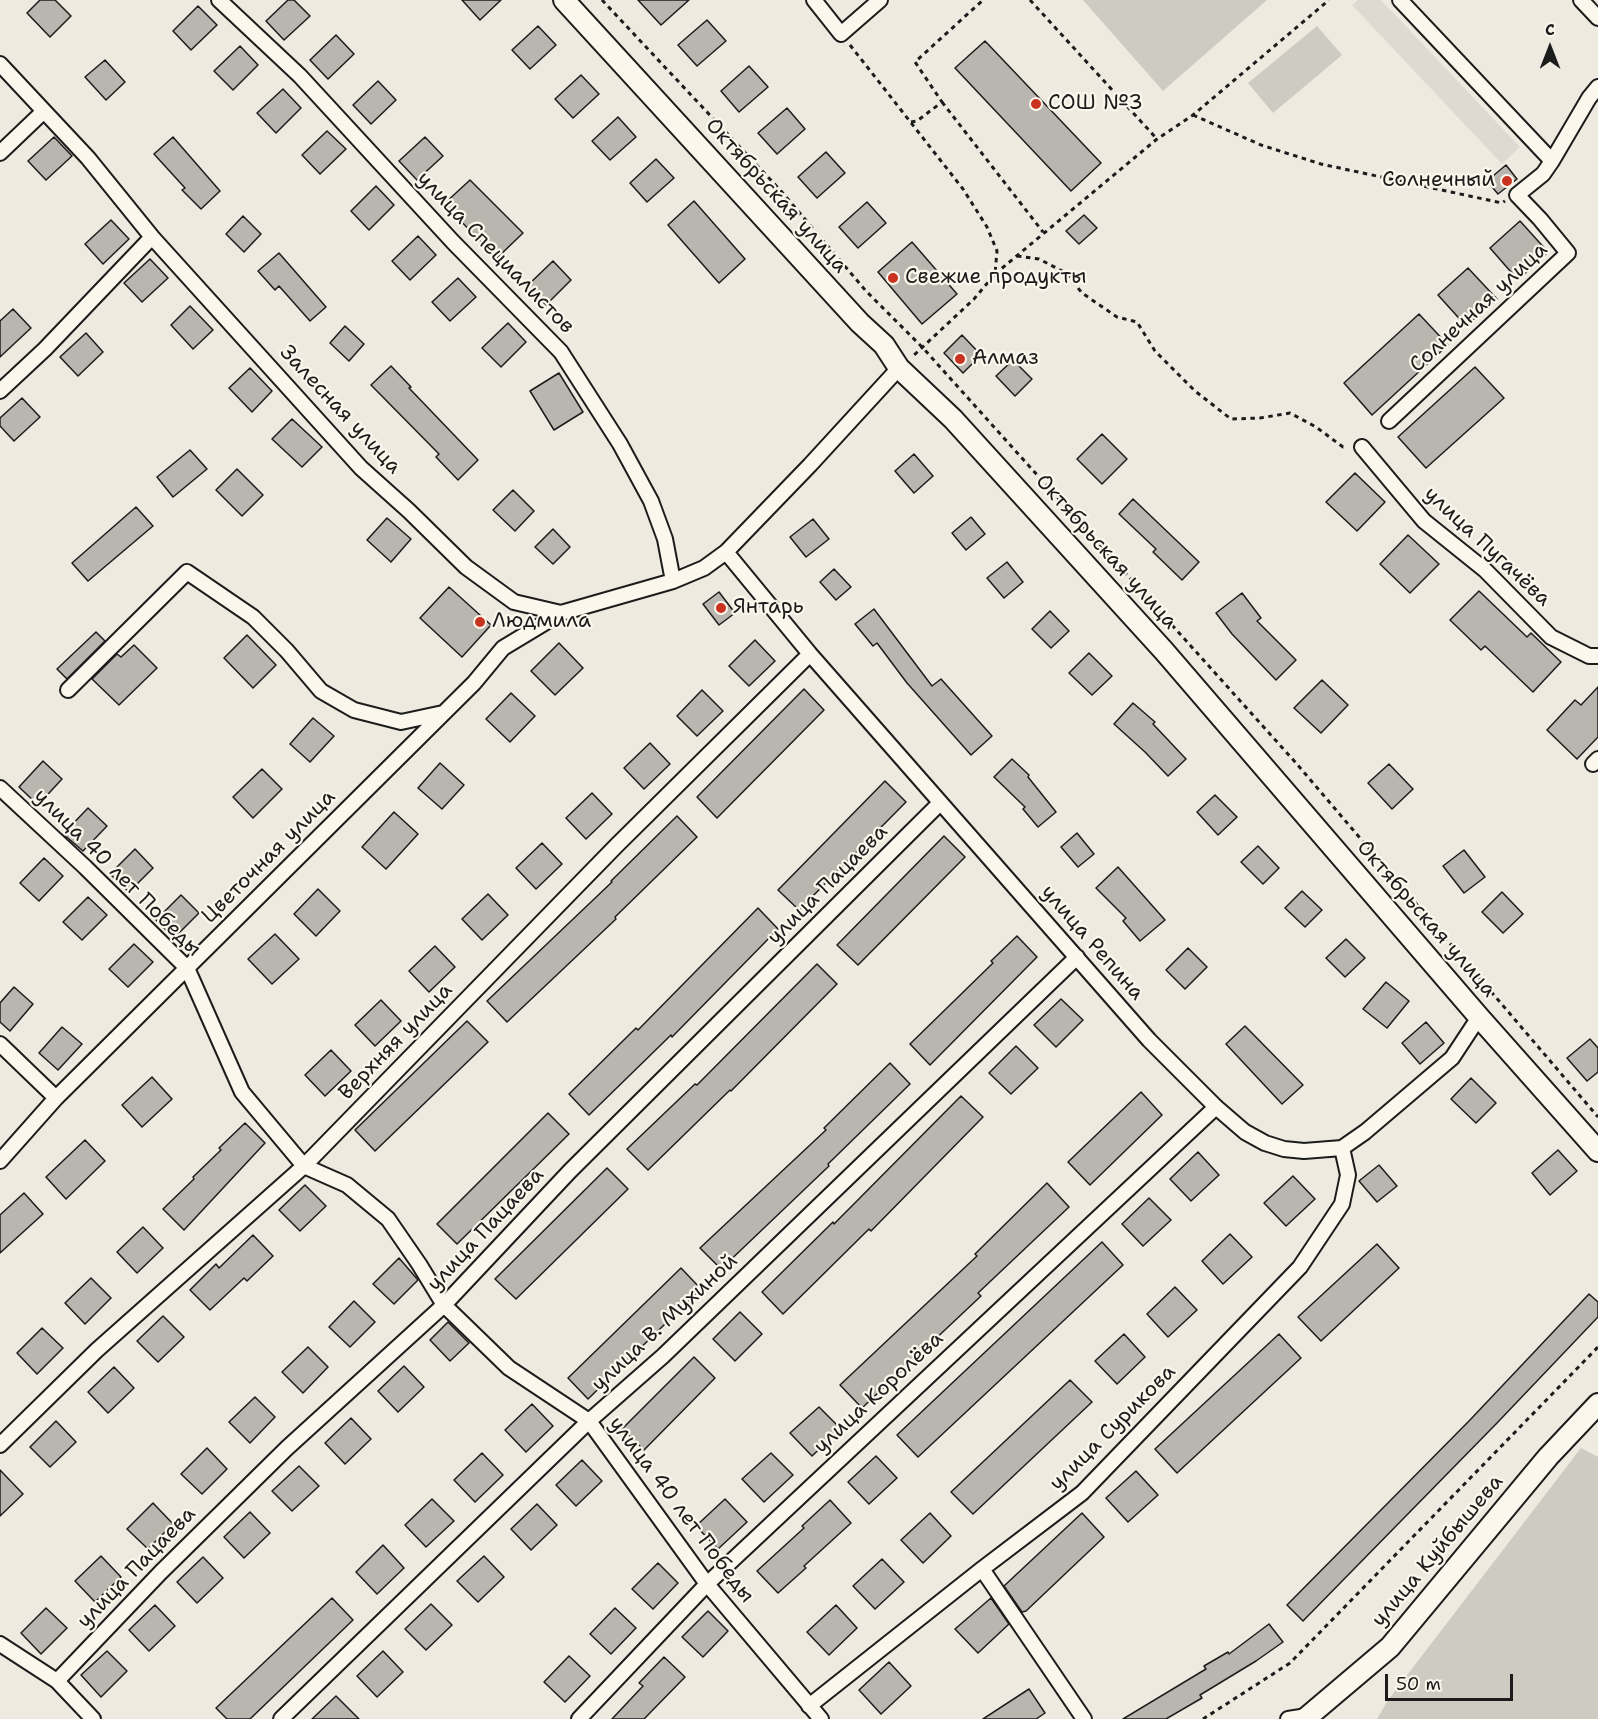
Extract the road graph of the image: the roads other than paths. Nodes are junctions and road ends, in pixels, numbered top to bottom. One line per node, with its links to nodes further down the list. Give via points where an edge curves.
1 (219, 0): 19 (street, улица Специалистов, via 300,76 561,352 651,501 665,538)
2 (564, 0): 14 (main road, Октябрьская улица, via 884,345)
3 (814, 0): 4 (street, via 842,34)
4 (879, 0)
5 (1400, 0): 12 (street)
6 (1581, 0): 7 (street)
7 (1598, 18)
8 (0, 64): 10 (street, Залесная улица)
9 (1598, 87): 12 (street)
10 (44, 111): 11 (street); 13 (street, Залесная улица)
11 (0, 153)
12 (1552, 161): 16 (street, Солнечная улица, via 1543,174 1517,195 1568,253)
13 (152, 237): 15 (street); 20 (street, Залесная улица, via 361,468 466,567 514,602)
14 (899, 368): 18 (street, Залесная улица); 29 (main road, Октябрьская улица, via 952,419 1164,651)
15 (0, 391)
16 (1389, 421)
17 (1362, 447): 22 (street, улица Пугачёва, via 1424,521 1485,570 1551,636 1589,656)
18 (726, 552): 19 (street, Залесная улица, via 704,568); 21 (street, улица Репина)
19 (673, 581): 20 (street, Залесная улица)
20 (561, 613): 24 (street, Цветочная улица, via 503,648 474,684)
21 (810, 654): 26 (street, улица Репина); 36 (street, Верхняя улица, via 617,845)
22 (1598, 656)
23 (68, 690): 24 (street, via 187,572 253,617 321,691 354,710 401,722)
24 (443, 713): 28 (street, Цветочная улица)
25 (0, 788): 28 (street, улица 40 лет Победы)
26 (940, 803): 27 (street, улица Репина); 37 (street, улица Пацаева, via 570,1172)
27 (1077, 957): 32 (street, улица Репина, via 1149,1040); 39 (street, улица В. Мухиной, via 663,1356)
28 (187, 968): 31 (street, Цветочная улица); 36 (street, улица 40 лет Победы, via 242,1092)
29 (1479, 1017): 33 (street, via 1452,1058); 34 (main road, Октябрьская улица)
30 (0, 1044): 31 (street)
31 (56, 1098): 35 (street, Цветочная улица)
32 (1216, 1107): 33 (street, улица Репина, via 1265,1143 1304,1151); 42 (street, улица Королёва)
33 (1342, 1148): 41 (street, улица Сурикова, via 1347,1175 1342,1204 1300,1267 1082,1493)
34 (1598, 1150)
35 (0, 1161)
36 (304, 1166): 37 (street, улица 40 лет Победы, via 346,1185 388,1219); 40 (street, Верхняя улица, via 97,1350)
37 (444, 1305): 39 (street, улица 40 лет Победы, via 509,1368); 44 (street, улица Пацаева, via 286,1448)
38 (1598, 1404): 46 (main road, улица Куйбышева, via 1548,1457 1390,1647)
39 (589, 1421): 42 (street, улица 40 лет Победы); 48 (street, улица В. Мухиной)
40 (0, 1445)
41 (982, 1569): 45 (street, улица Сурикова); 51 (street)
42 (707, 1584): 45 (street, улица 40 лет Победы); 49 (street, улица Королёва)
43 (0, 1644): 44 (street)
44 (57, 1681): 47 (street)
45 (809, 1706): 50 (street, улица 40 лет Победы)
46 (1306, 1717): 52 (street)
47 (93, 1719)
48 (281, 1719)
49 (579, 1719)
50 (821, 1719)
51 (1084, 1719)
52 (1288, 1719)

